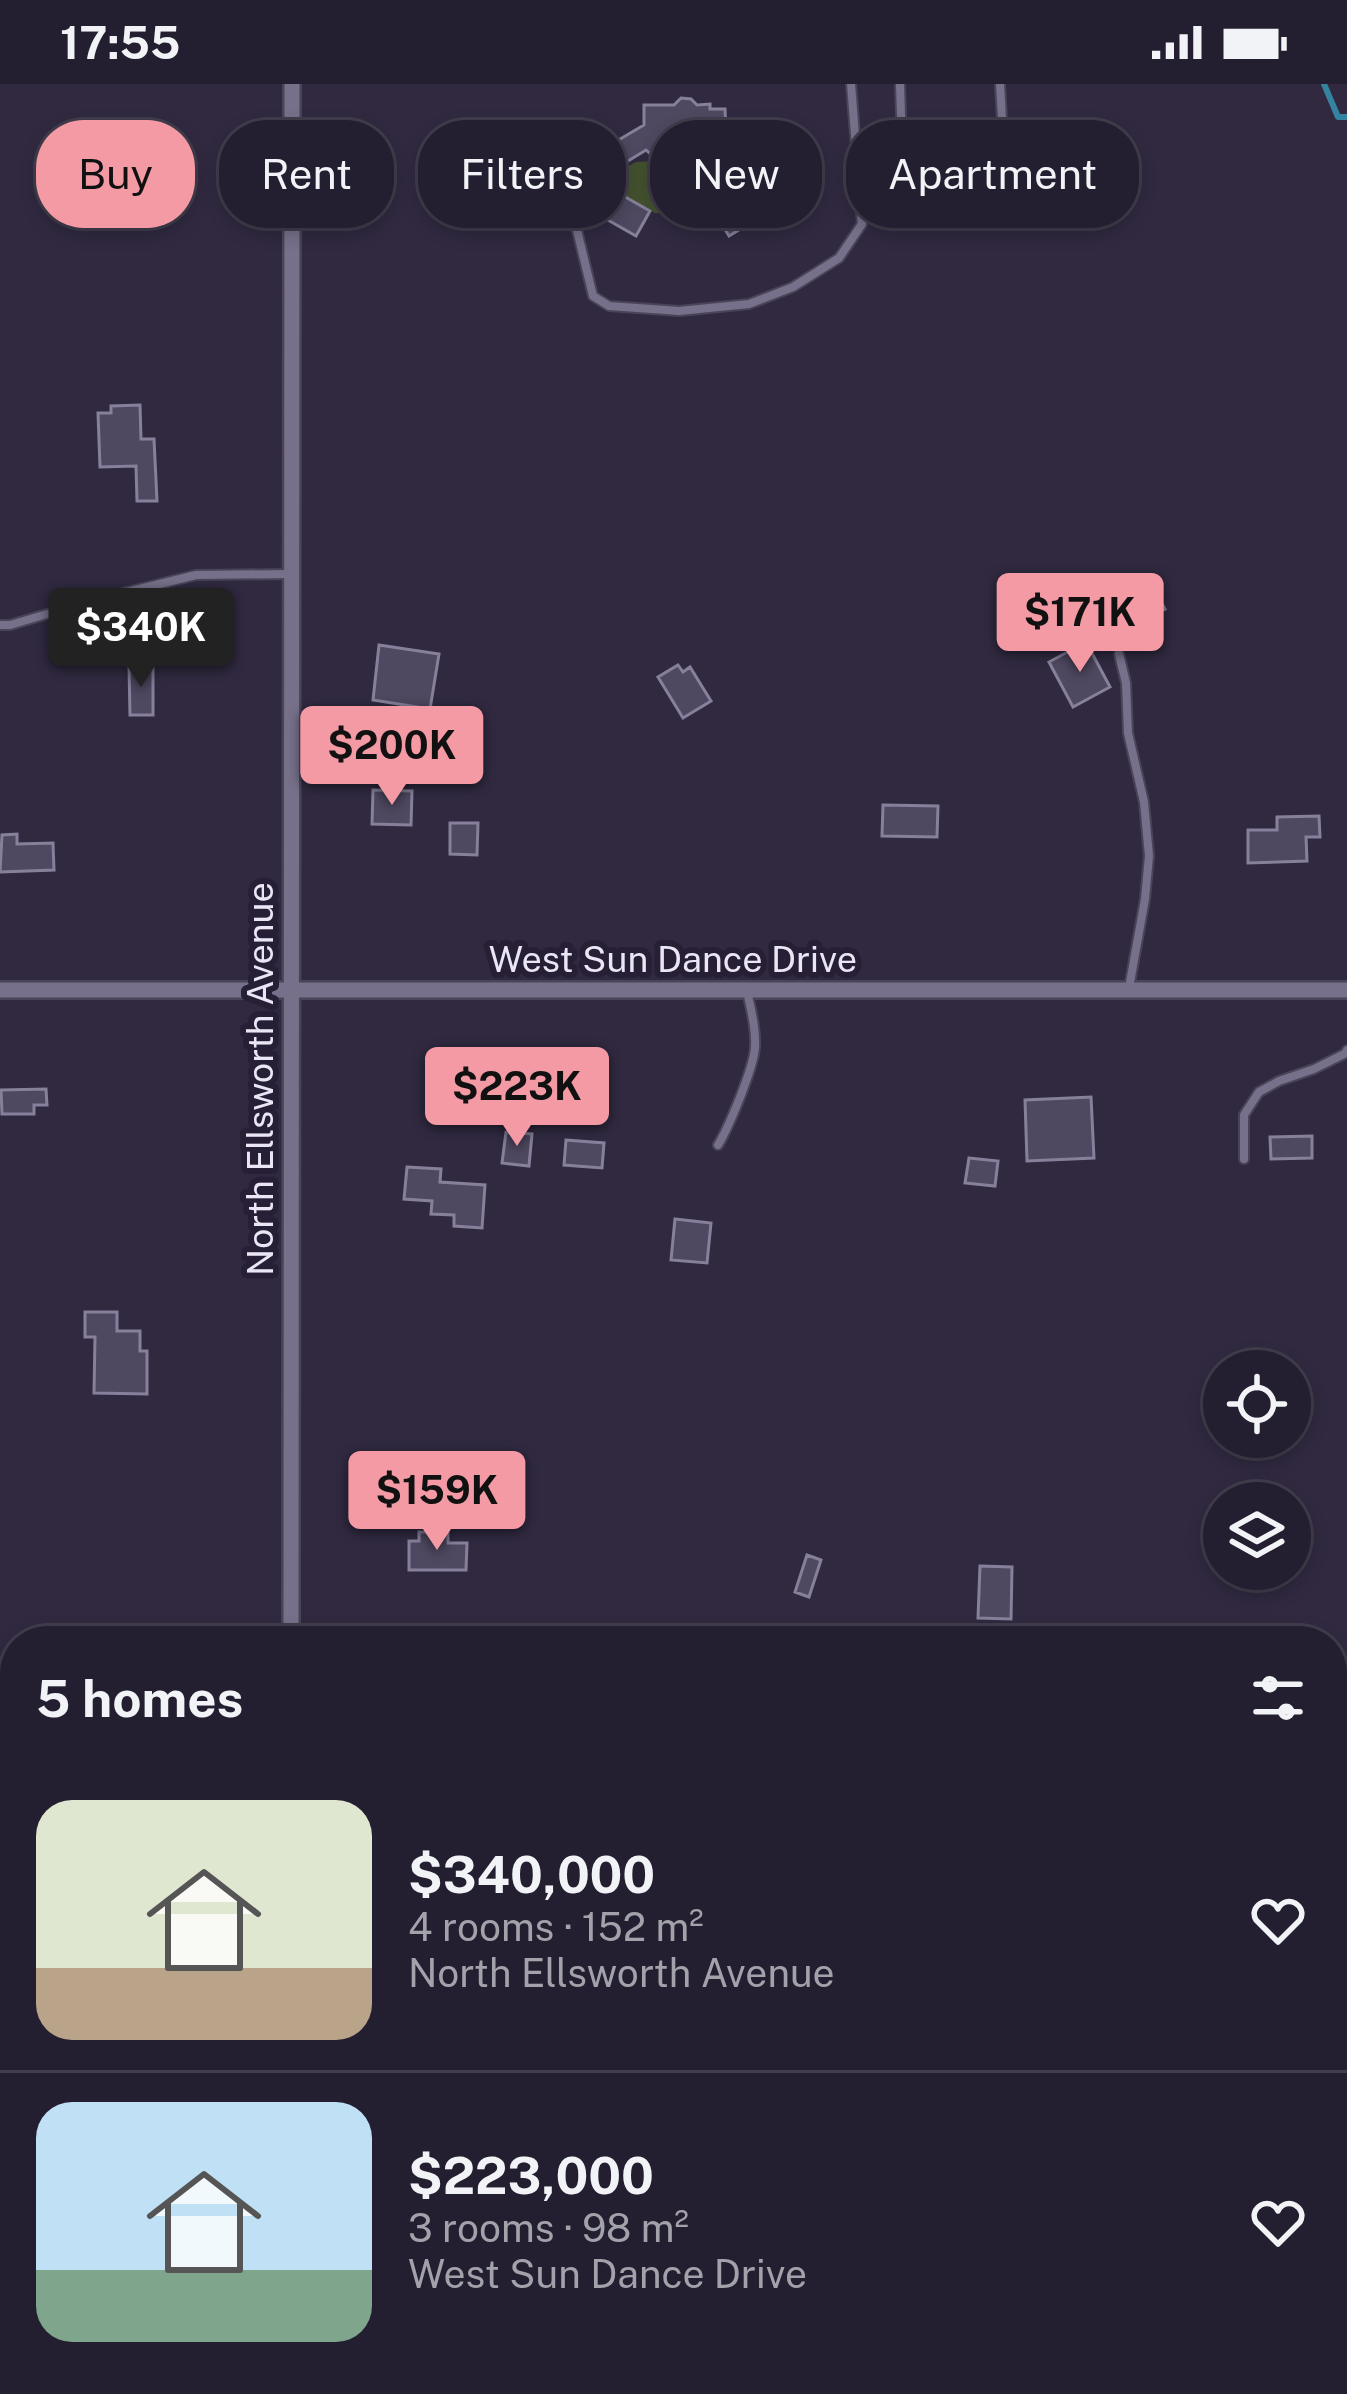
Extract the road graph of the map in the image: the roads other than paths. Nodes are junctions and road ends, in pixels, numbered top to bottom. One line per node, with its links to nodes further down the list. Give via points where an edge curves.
1 (292, 84): 10 (street, North Ellsworth Avenue)
2 (851, 84): 5 (lane)
3 (900, 84): 6 (lane)
4 (1000, 84): 7 (lane)
5 (854, 120)
6 (901, 120)
7 (1002, 120)
8 (576, 228): 9 (lane, via 593,296 608,307 679,311 749,304 793,287 838,258)
9 (859, 228)
10 (291, 574): 11 (lane, via 196,575); 13 (street, North Ellsworth Avenue)
11 (0, 625)
12 (1119, 654): 15 (lane, via 1149,856)
13 (290, 989): 14 (street, West Sun Dance Drive); 16 (street, West Sun Dance Drive); 21 (street, North Ellsworth Avenue)
14 (746, 989): 15 (street, West Sun Dance Drive); 19 (lane, via 755,1053)
15 (1129, 989): 17 (street, West Sun Dance Drive)
16 (0, 990)
17 (1347, 990)
18 (1347, 1050): 20 (lane, via 1259,1092 1244,1115)
19 (718, 1145)
20 (1244, 1159)
21 (291, 1626)

